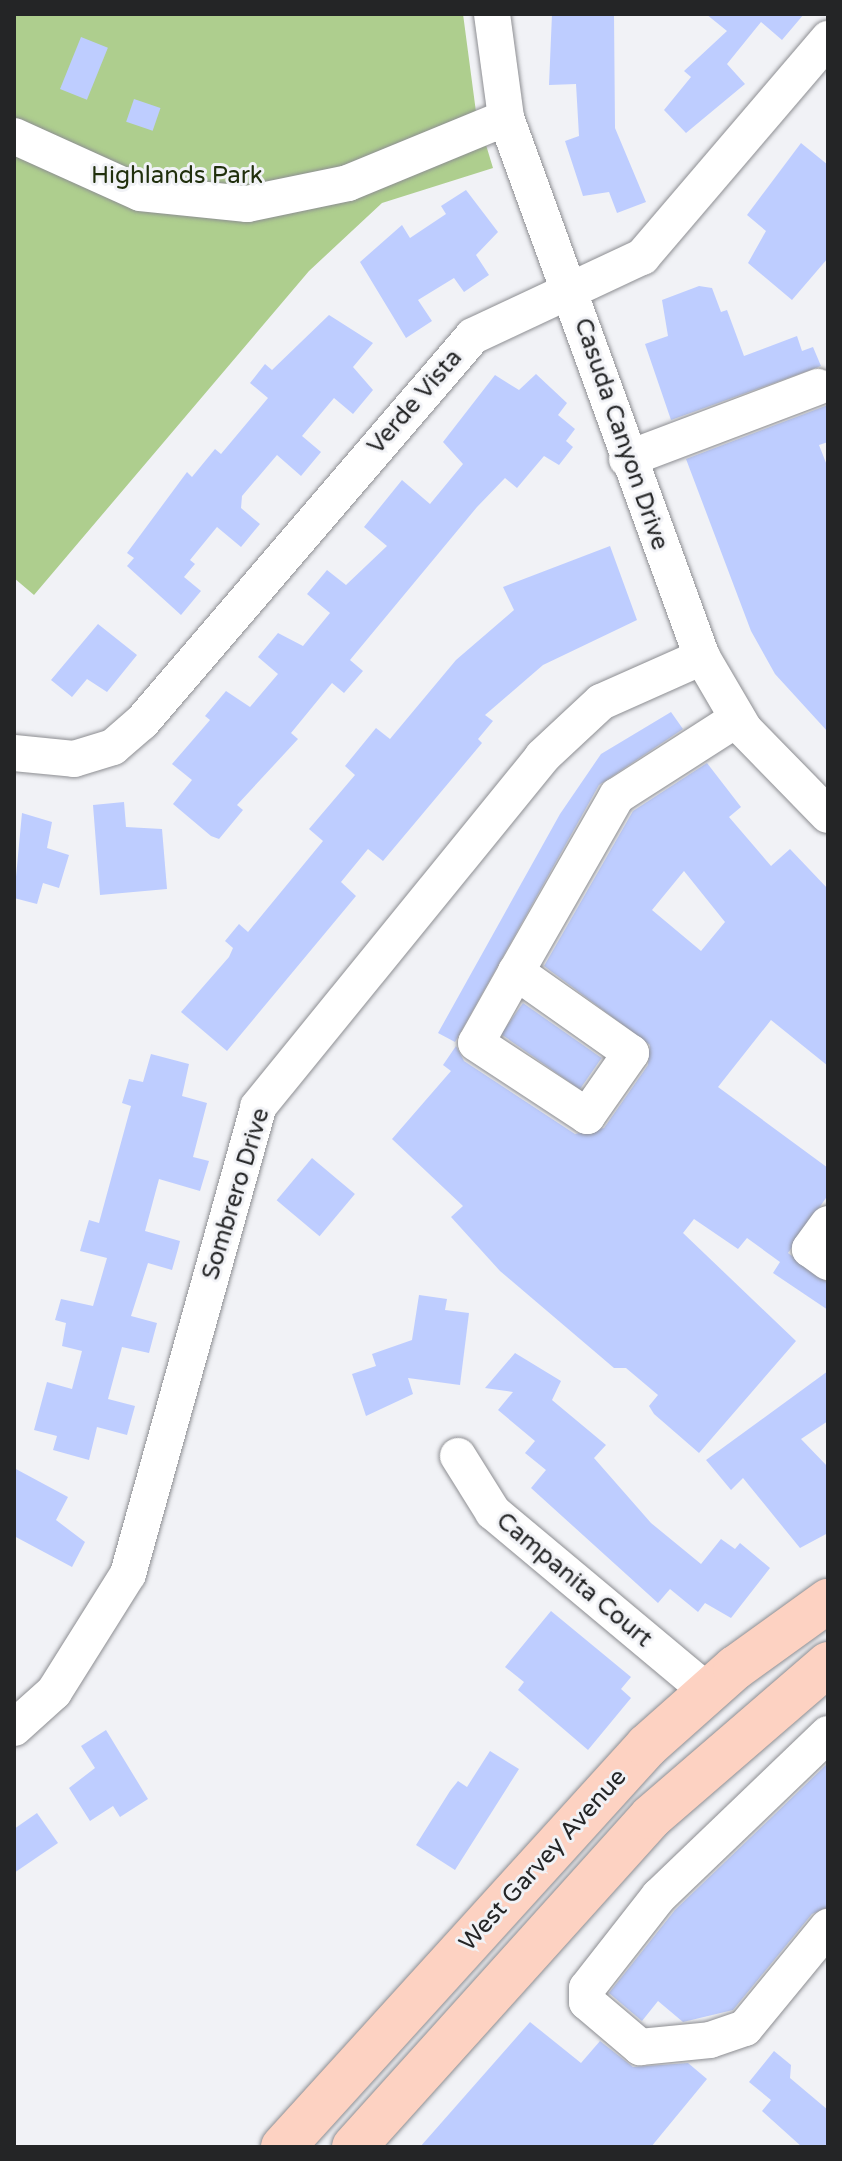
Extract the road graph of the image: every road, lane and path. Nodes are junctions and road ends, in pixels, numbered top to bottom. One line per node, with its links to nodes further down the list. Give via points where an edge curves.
1 (492, 14): 3 (street, Casuda Canyon Drive)
2 (828, 39): 5 (street, Verde Vista, via 642,257)
3 (506, 118): 4 (street, via 348,183 247,204 140,193); 5 (street, Casuda Canyon Drive)
4 (14, 136)
5 (572, 294): 7 (street, Casuda Canyon Drive); 10 (street, Verde Vista, via 473,336 142,722 113,747 74,759)
6 (818, 387): 7 (street)
7 (627, 459): 8 (street, Casuda Canyon Drive)
8 (702, 657): 9 (street, Casuda Canyon Drive); 19 (street, Sombrero Drive, via 601,702 542,757 258,1107 128,1574 54,1692)
9 (737, 719): 11 (street, Casuda Canyon Drive); 12 (street, via 617,796)
10 (14, 753)
11 (828, 815)
12 (516, 972)
13 (828, 1224): 14 (street, via 810,1249)
14 (828, 1262)
15 (458, 1456): 18 (street, Campanita Court, via 493,1512)
16 (828, 1601): 18 (main road, West Garvey Avenue)
17 (828, 1664): 23 (main road, West Garvey Avenue, via 651,1817)
18 (707, 1691): 22 (main road, West Garvey Avenue, via 620,1774)
19 (14, 1728)
20 (828, 1734): 21 (street, via 659,1896 587,1988 587,2002 640,2047 710,2040 745,2028)
21 (828, 1927)
22 (283, 2147)
23 (354, 2147)

